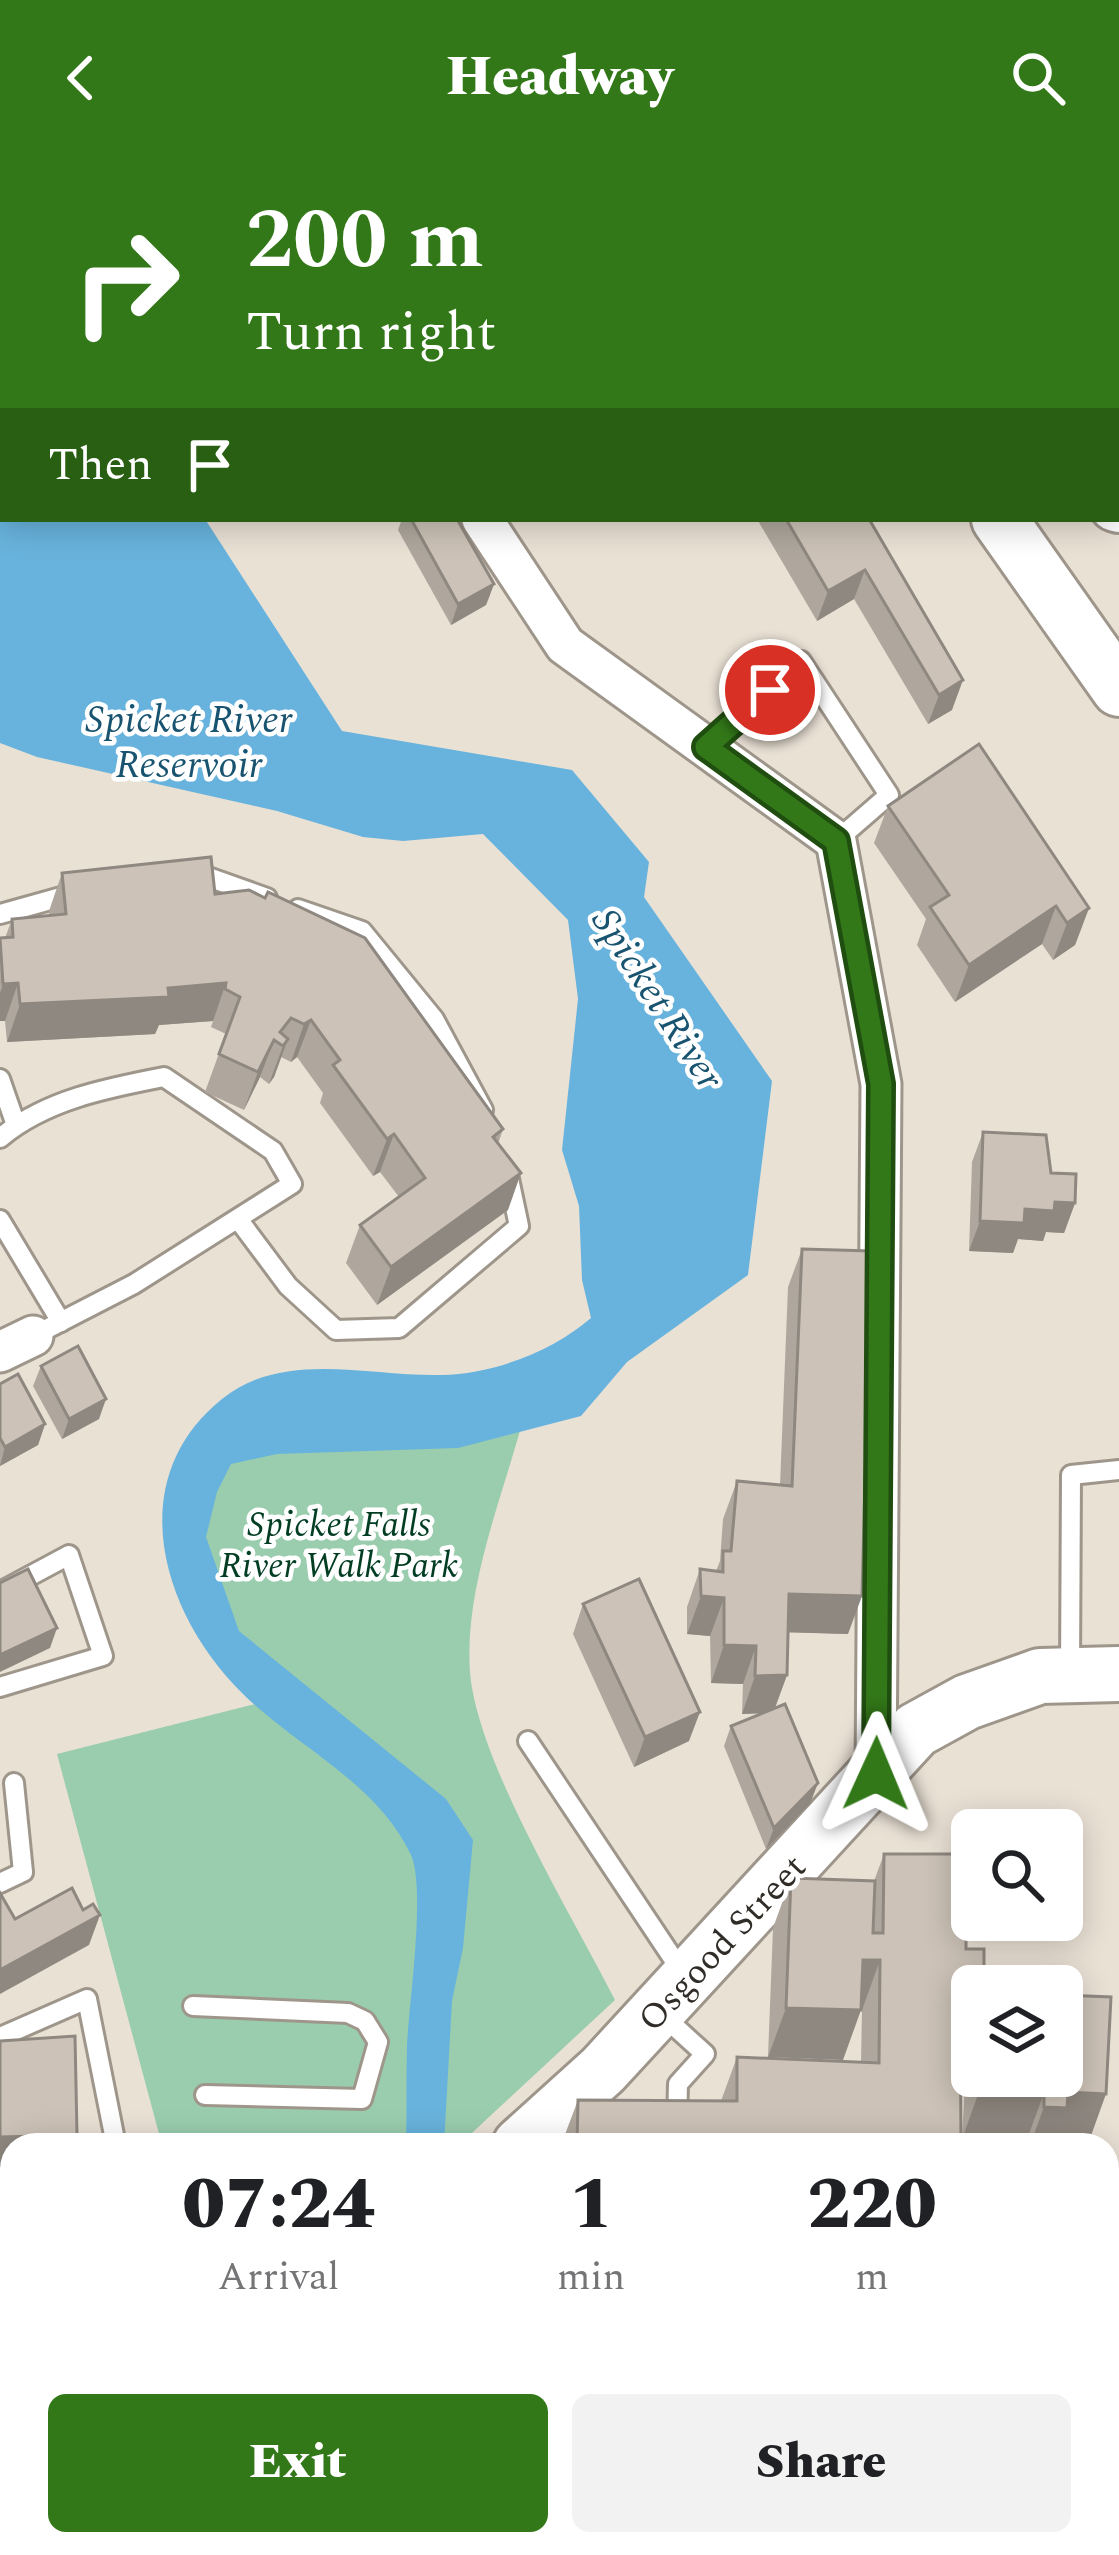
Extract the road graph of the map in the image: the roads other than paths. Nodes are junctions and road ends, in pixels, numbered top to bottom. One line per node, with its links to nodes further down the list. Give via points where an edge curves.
1 (484, 522): 4 (street, via 565,645)
2 (1001, 522): 3 (main road)
3 (1119, 688)
4 (706, 747): 5 (street); 5 (lane, via 801,662 889,795)
5 (836, 841): 21 (street, via 881,1084)
6 (165, 882): 11 (lane, via 208,877 362,932 434,1018)
7 (101, 889): 8 (lane)
8 (0, 914)
9 (0, 1079): 10 (lane)
10 (8, 1132): 13 (lane, via 96,1090 164,1078 273,1151 292,1184)
11 (494, 1138)
12 (502, 1158): 13 (lane, via 519,1226 399,1328 336,1330 288,1286)
13 (238, 1219): 15 (lane)
14 (0, 1220): 15 (lane)
15 (31, 1337)
16 (1119, 1470): 18 (lane, via 1071,1475)
17 (0, 1592): 19 (lane, via 69,1555 103,1656)
18 (1094, 1675): 21 (main road, Osgood Street, via 1040,1676 967,1702 916,1730)
19 (0, 1687)
20 (529, 1741): 24 (lane)
21 (876, 1774): 24 (main road, Osgood Street)
22 (14, 1783): 23 (lane, via 23,1872)
23 (0, 1883)
24 (672, 1995): 29 (main road, Osgood Street); 30 (lane, via 705,2054 678,2084)
25 (193, 2006): 27 (lane, via 348,2013 365,2021 378,2042 362,2099)
26 (0, 2037): 28 (lane, via 87,1999)
27 (205, 2095)
28 (114, 2133)
29 (533, 2133)
30 (677, 2133)

